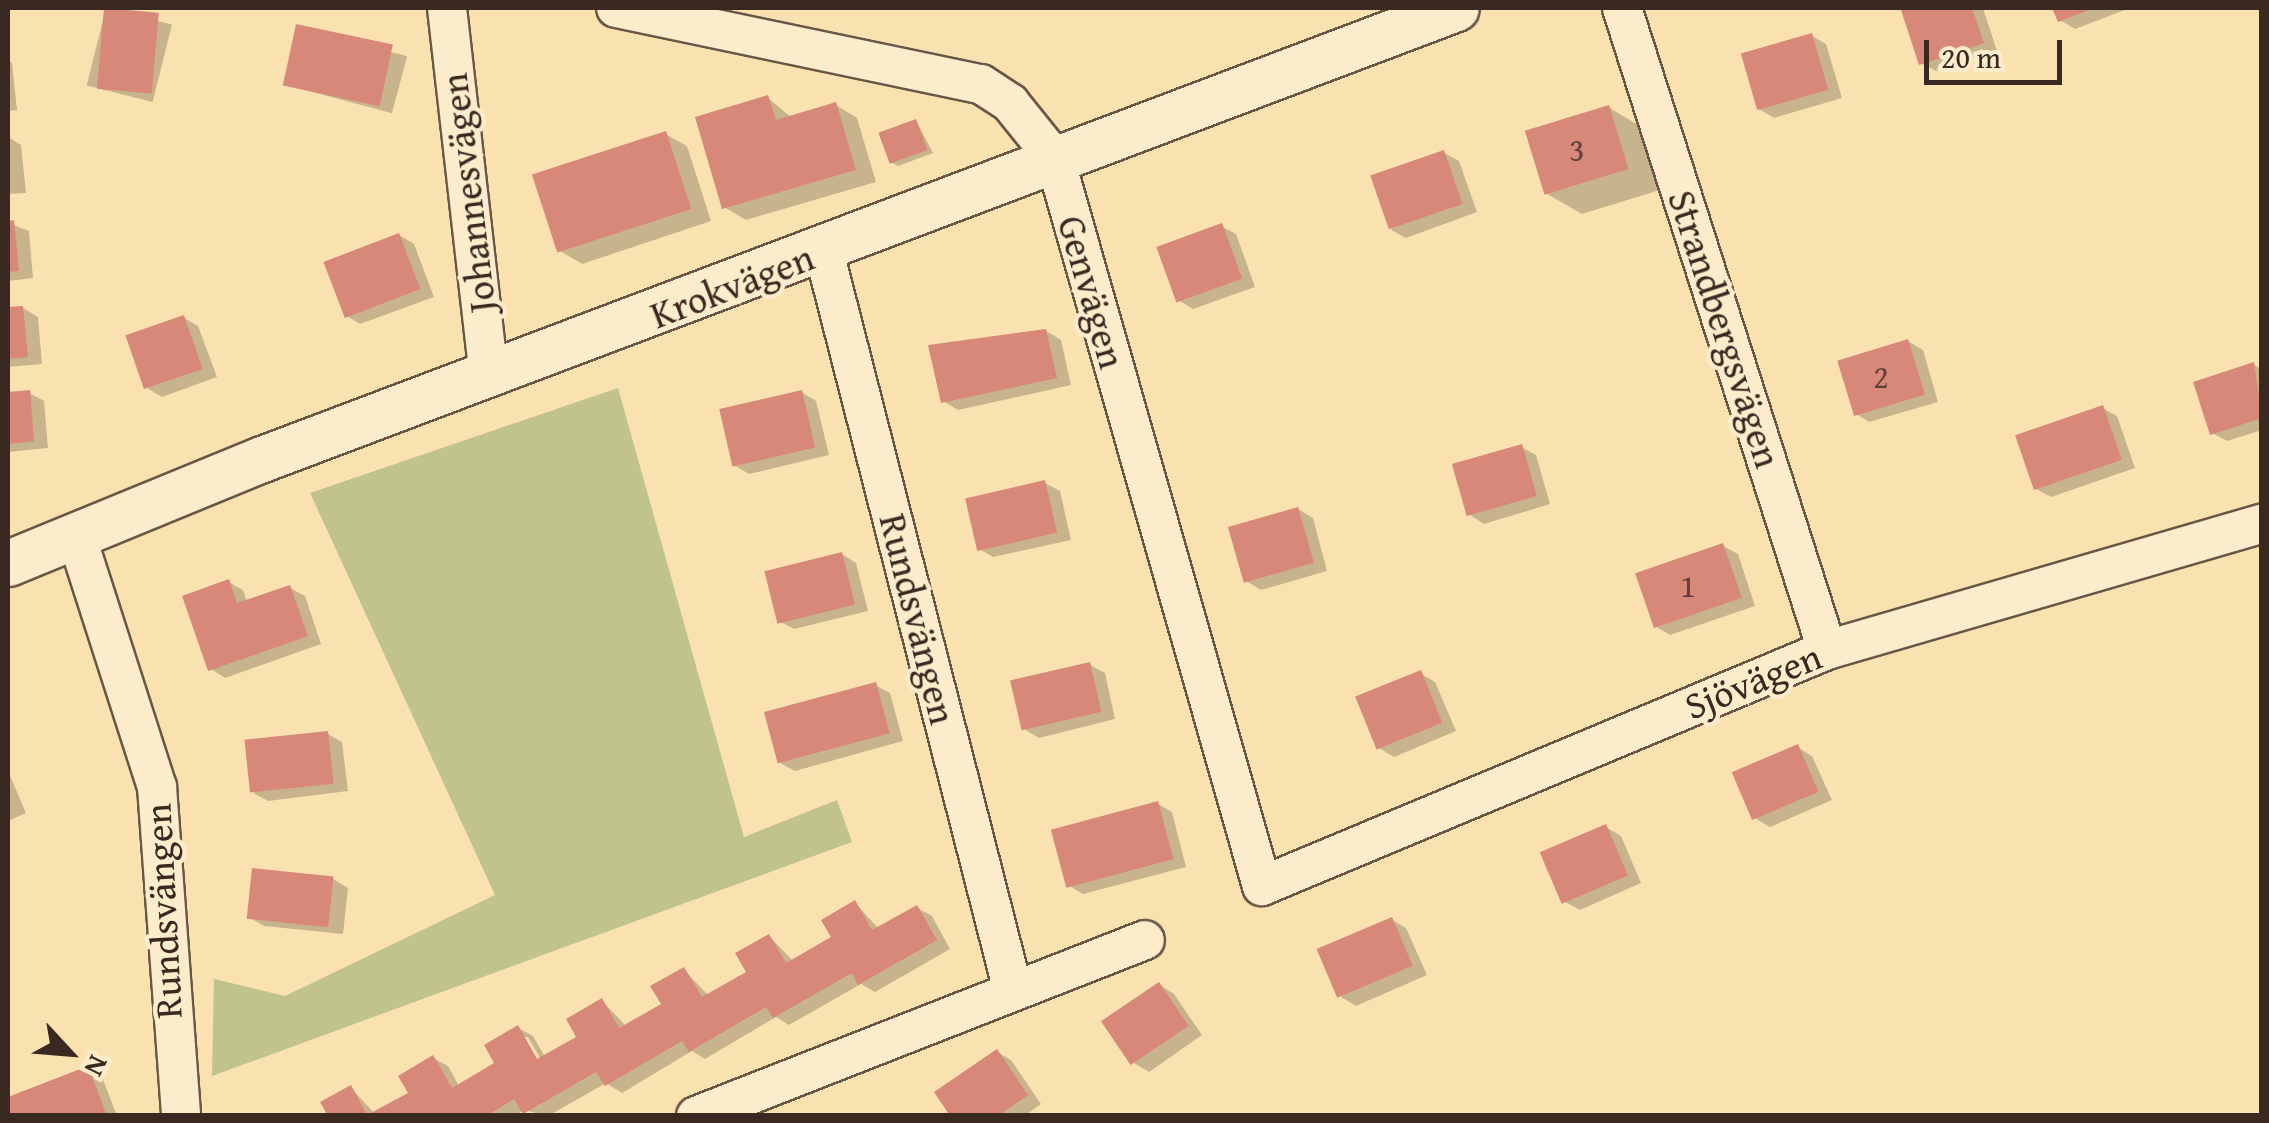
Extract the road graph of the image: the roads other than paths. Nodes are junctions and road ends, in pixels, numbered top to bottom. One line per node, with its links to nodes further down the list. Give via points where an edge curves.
1 (447, 8): 7 (street, Johannesvägen)
2 (616, 8): 5 (street, Genvägen, via 982,84 1010,103)
3 (1456, 8): 5 (street, Krokvägen)
4 (1622, 8): 11 (street, Strandbergsvägen)
5 (1055, 160): 6 (street, Krokvägen); 12 (street, Genvägen)
6 (824, 252): 7 (street, Krokvägen); 14 (street, Rundsvängen)
7 (490, 378): 9 (street, Krokvägen, via 262,460)
8 (2262, 524): 11 (street, Sjövägen)
9 (77, 538): 10 (street, Krokvägen); 15 (street, Rundsvängen, via 157,788)
10 (8, 563)
11 (1827, 650): 12 (street, Sjövägen)
12 (1262, 886)
13 (1145, 940): 14 (street)
14 (1012, 987): 16 (street)
15 (180, 1116)
16 (696, 1116)

